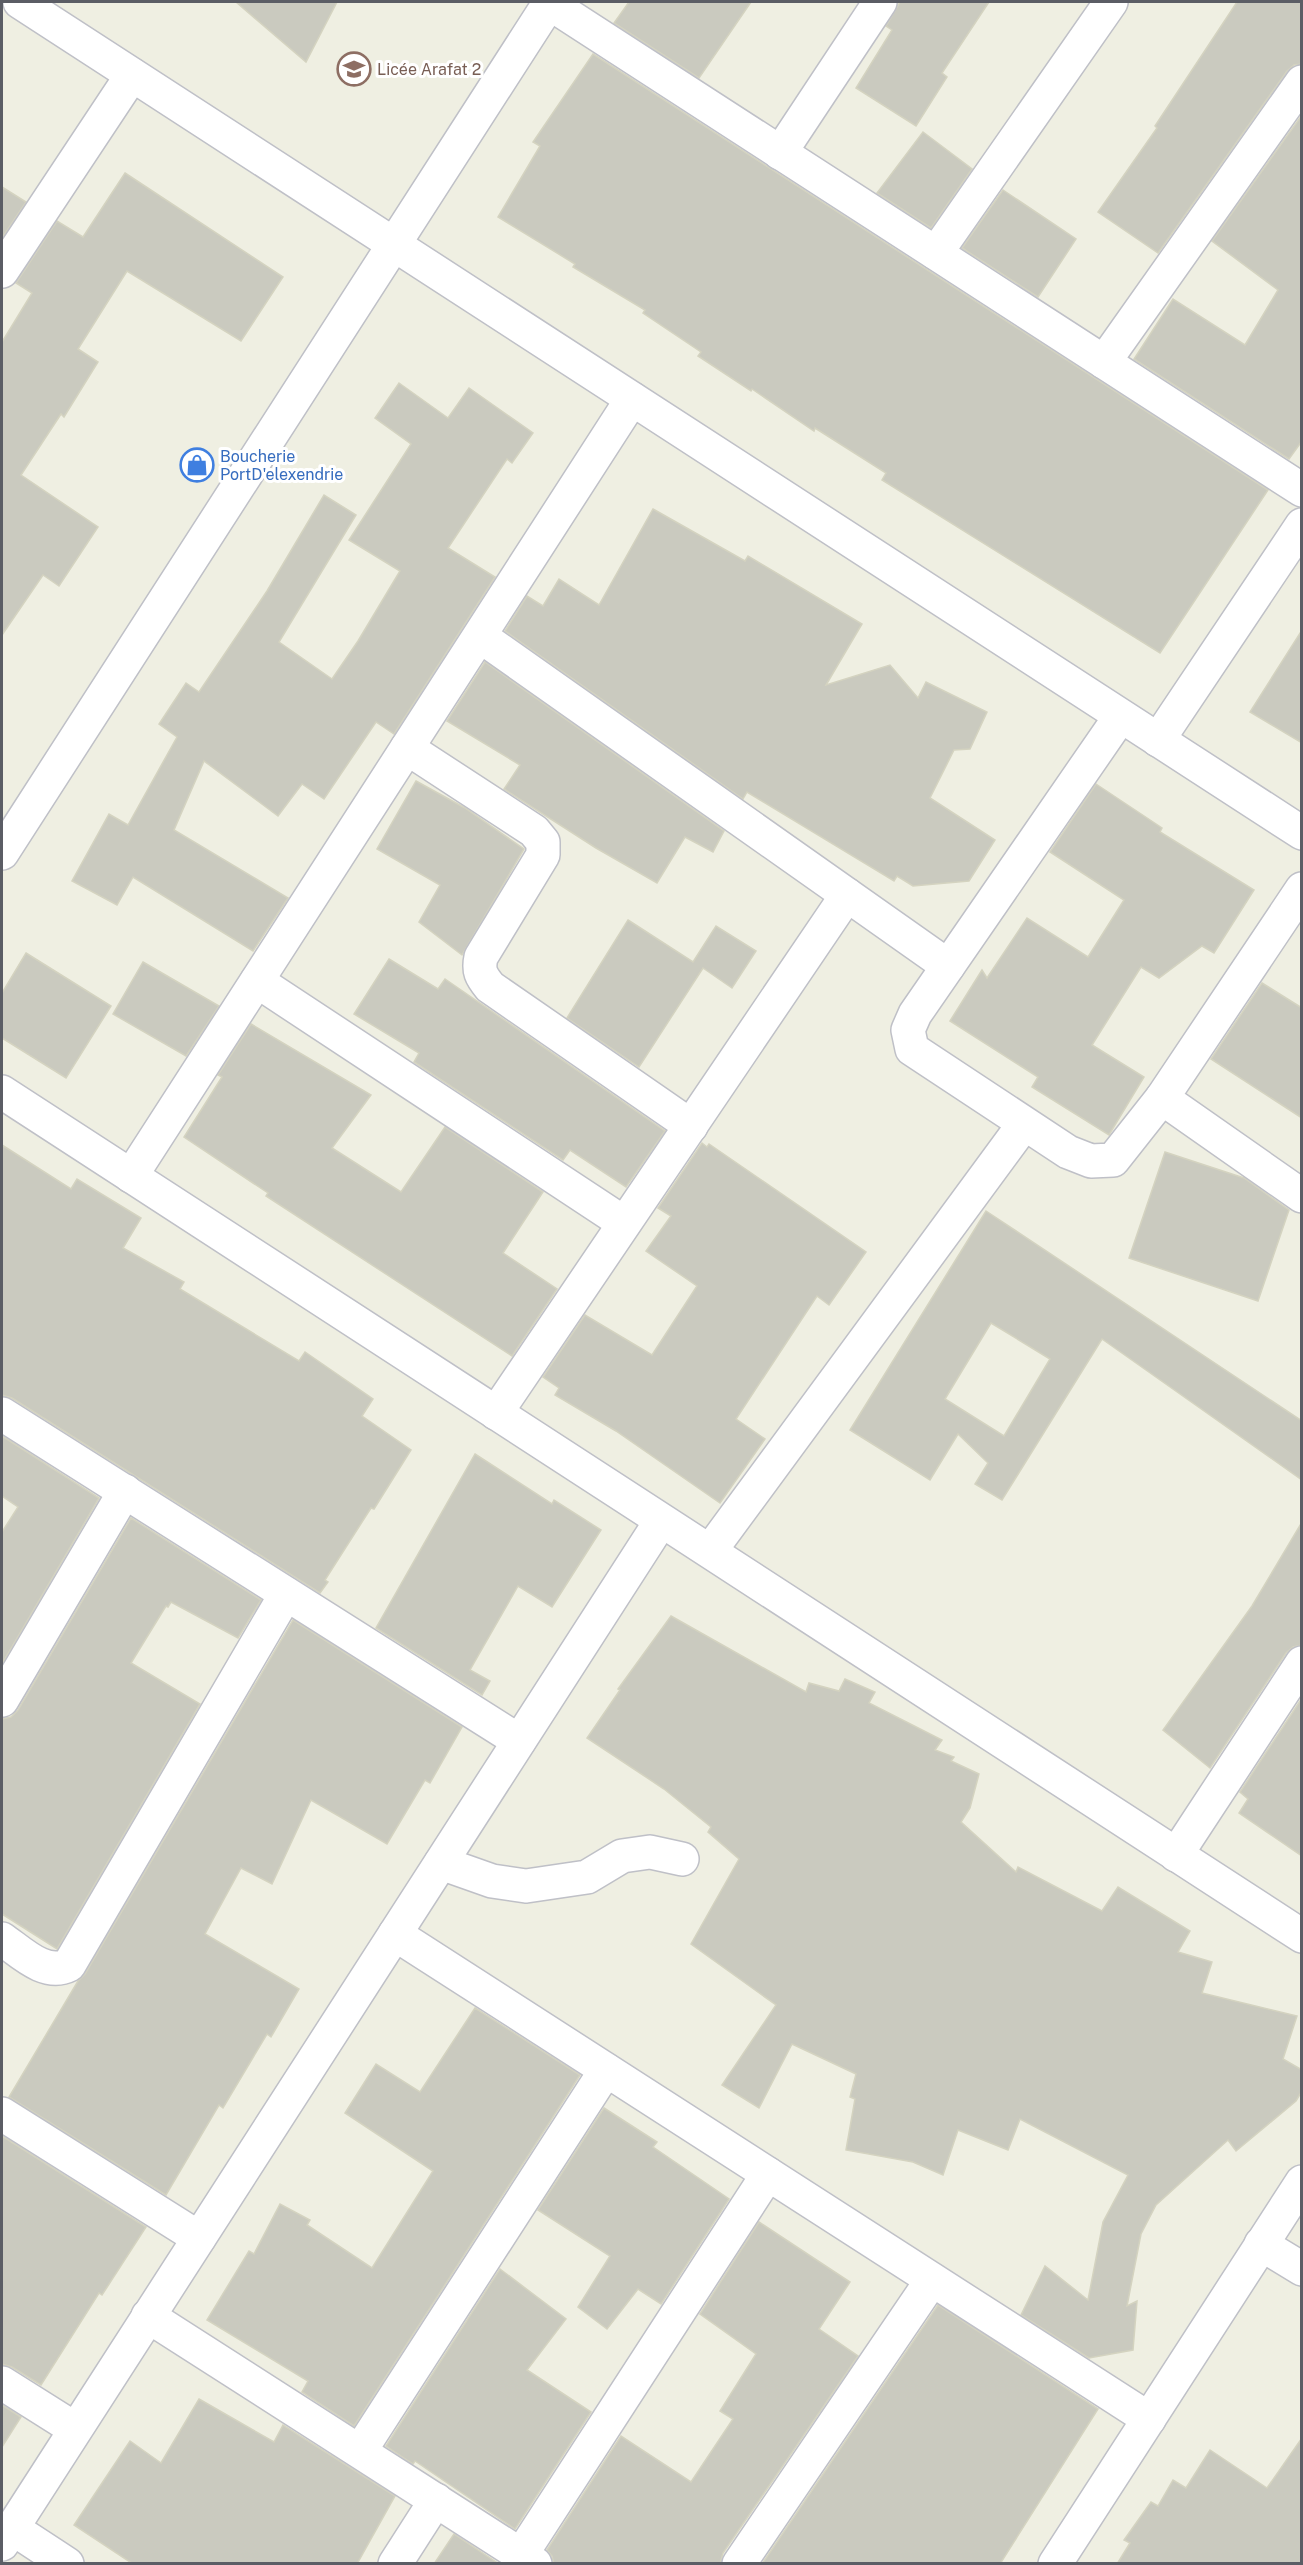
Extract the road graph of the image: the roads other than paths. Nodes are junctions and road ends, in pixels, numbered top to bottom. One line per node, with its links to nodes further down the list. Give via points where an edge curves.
1 (20, 2): 5 (street)
2 (549, 2): 7 (street); 8 (street)
3 (880, 2): 7 (street)
4 (1111, 2): 9 (street)
5 (132, 75): 8 (street); 10 (street)
6 (1302, 82): 11 (street)
7 (780, 153): 9 (street)
8 (394, 244): 12 (street); 20 (street)
9 (936, 253): 11 (street)
10 (2, 271)
11 (1104, 362): 13 (street)
12 (632, 399): 15 (street); 16 (street)
13 (1302, 490)
14 (1302, 525): 17 (street)
15 (480, 636): 18 (street); 22 (street)
16 (1120, 717): 17 (street); 23 (street)
17 (1158, 740): 19 (street)
18 (407, 748): 24 (street); 28 (street, via 534,831 543,842 543,855 481,957 478,970 483,978 490,987)
19 (1302, 833)
20 (2, 853)
21 (1302, 889): 26 (street)
22 (847, 895): 23 (street); 28 (street)
23 (948, 966): 27 (street, via 908,1030 912,1049)
24 (257, 981): 29 (street); 31 (street)
25 (2, 1092): 29 (street)
26 (1162, 1098): 27 (street, via 1113,1160 1091,1161 1068,1152); 30 (street)
27 (1024, 1124): 36 (street)
28 (691, 1126): 31 (street)
29 (131, 1176): 32 (street)
30 (1302, 1196)
31 (624, 1223): 32 (street)
32 (496, 1413): 35 (street)
33 (2, 1414): 34 (street)
34 (125, 1491): 37 (street); 39 (street)
35 (661, 1521): 36 (street); 40 (street)
36 (710, 1551): 41 (street)
37 (286, 1594): 40 (street); 46 (street, via 69,1965 60,1970 49,1969)
38 (1302, 1663): 41 (street)
39 (2, 1700)
40 (519, 1741): 43 (street)
41 (1176, 1855): 45 (street)
42 (682, 1858): 43 (street, via 650,1852 622,1856 587,1877 525,1886 492,1881)
43 (441, 1863): 44 (street)
44 (395, 1934): 47 (street); 51 (street)
45 (1302, 1936)
46 (2, 1939)
47 (606, 2070): 49 (street); 59 (street)
48 (2, 2114): 51 (street)
49 (768, 2174): 54 (street); 62 (street)
50 (1302, 2182): 52 (street)
51 (199, 2238): 55 (street)
52 (1262, 2244): 53 (street); 57 (street)
53 (1302, 2269)
54 (932, 2280): 57 (street); 65 (street)
55 (148, 2316): 58 (street); 59 (street)
56 (2, 2383): 58 (street)
57 (1149, 2419): 66 (street)
58 (75, 2429): 61 (street)
59 (360, 2451): 60 (street)
60 (436, 2500): 62 (street); 64 (street)
61 (7, 2536): 63 (street)
62 (528, 2559)
63 (68, 2564)
64 (395, 2564)
65 (739, 2564)
66 (1055, 2564)

